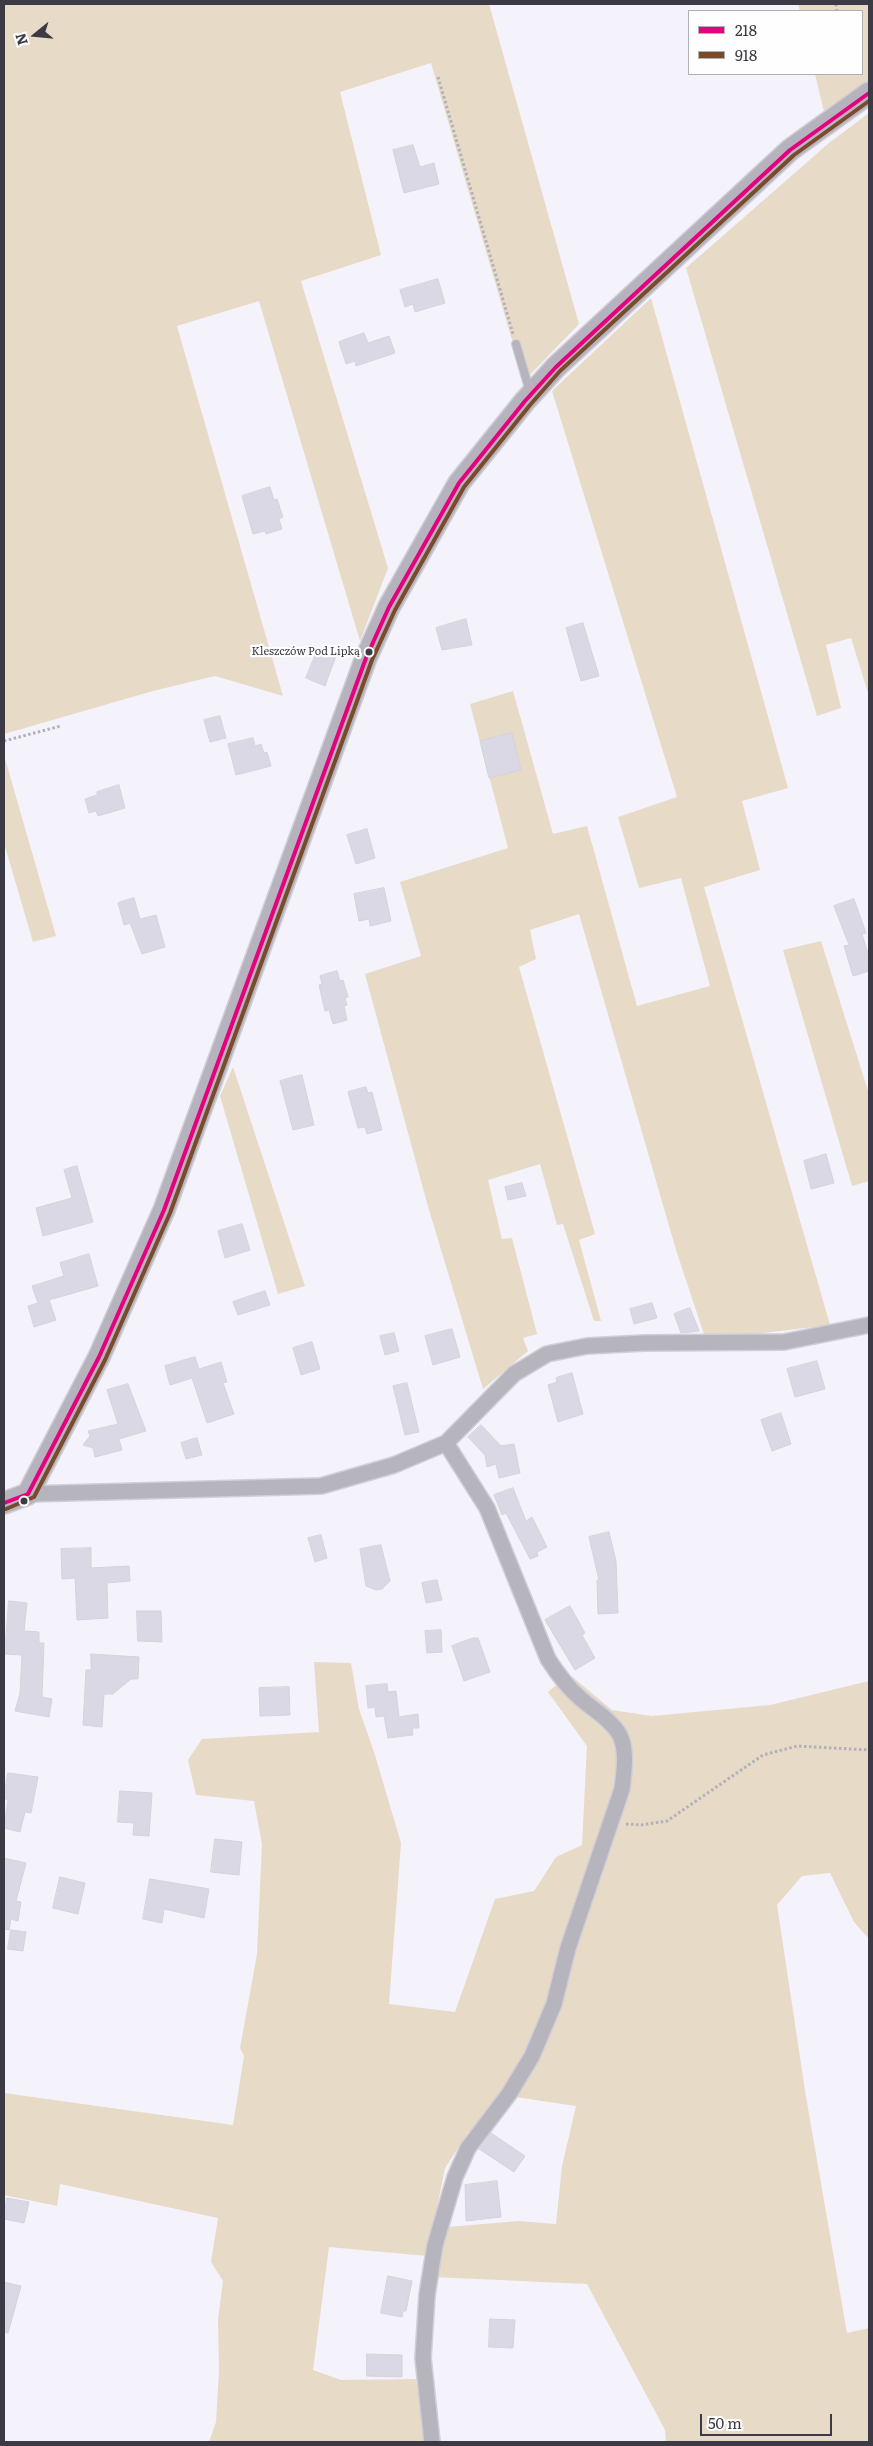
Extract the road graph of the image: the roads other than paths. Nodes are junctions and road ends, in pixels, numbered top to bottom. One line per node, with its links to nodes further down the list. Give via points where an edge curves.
1 (869, 93): 3 (street, via 790,150 556,367)
2 (516, 344): 3 (lane)
3 (531, 394): 6 (street, via 459,483 389,607 366,658 164,1210 99,1357)
4 (869, 1325): 5 (street, via 784,1342 644,1343 587,1346 547,1354 514,1374)
5 (446, 1443): 6 (street, via 394,1465 320,1486); 8 (street, via 487,1508 552,1665 578,1696 618,1732 625,1770 622,1789 568,1948 554,2004 532,2056 509,2094 468,2148 455,2177 435,2245 422,2358)
6 (28, 1494): 7 (street)
7 (4, 1502)
8 (432, 2442)

